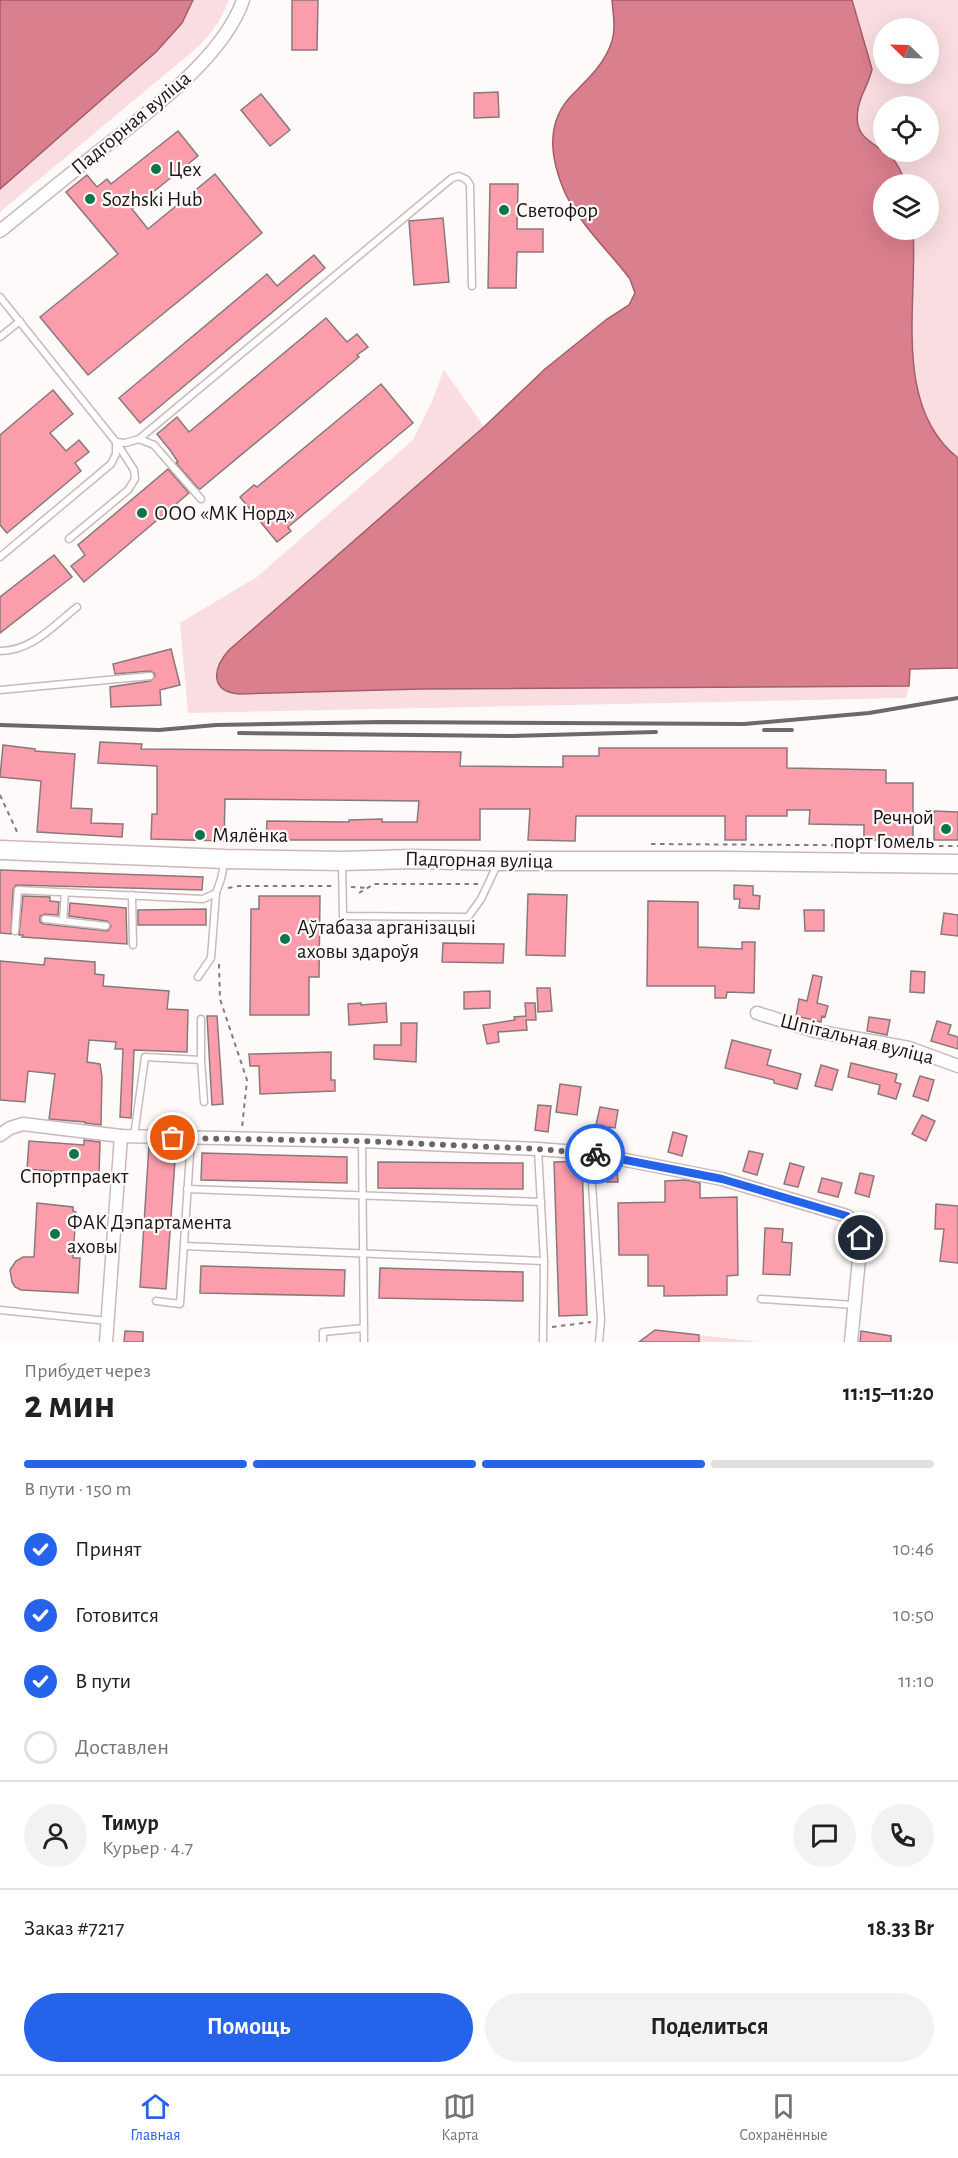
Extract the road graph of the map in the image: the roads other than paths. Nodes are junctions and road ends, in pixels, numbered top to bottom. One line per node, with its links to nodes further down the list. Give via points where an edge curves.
1 (243, 0): 2 (street, Падгорная вуліца, via 232,26 209,56 153,108)
2 (0, 231)
3 (472, 286): 7 (lane, via 470,185 459,176)
4 (0, 297): 5 (lane)
5 (20, 321): 6 (lane); 8 (lane)
6 (0, 337)
7 (139, 439): 8 (lane); 9 (lane, via 154,445)
8 (116, 442): 10 (lane, via 134,470 135,479 128,490); 11 (lane, via 111,464)
9 (201, 499)
10 (69, 539)
11 (0, 557)
12 (77, 607): 13 (lane, via 30,645)
13 (0, 651)
14 (150, 676): 15 (lane)
15 (0, 690)
16 (0, 850): 17 (street, Падгорная вуліца)
17 (225, 859): 18 (street, Падгорная вуліца); 22 (lane)
18 (342, 861): 19 (street, Падгорная вуліца); 19 (lane, via 343,916 468,917 482,899)
19 (498, 861): 20 (street, Падгорная вуліца)
20 (958, 864)
21 (65, 892): 23 (lane); 25 (lane); 27 (lane, via 18,890)
22 (219, 892): 23 (lane, via 202,899); 29 (lane, via 212,958)
23 (132, 895): 28 (lane)
24 (45, 919): 25 (lane)
25 (63, 921): 26 (lane)
26 (106, 926)
27 (15, 931)
28 (133, 945)
29 (198, 977)
30 (757, 1013): 33 (street, Шпітальная вуліца, via 815,1031 909,1048)
31 (201, 1019): 32 (lane)
32 (201, 1060): 34 (lane); 37 (lane, via 145,1057)
33 (958, 1066)
34 (204, 1102)
35 (0, 1135): 36 (street, via 22,1124)
36 (121, 1136): 37 (street); 52 (street)
37 (134, 1137): 38 (street)
38 (191, 1138): 39 (street); 42 (lane)
39 (362, 1141): 40 (street); 43 (lane)
40 (538, 1149): 41 (street); 44 (lane)
41 (590, 1153): 50 (street, via 722,1179 847,1216 861,1238); 58 (lane, via 601,1320)
42 (187, 1189): 43 (lane); 45 (lane)
43 (363, 1196): 44 (lane); 46 (lane)
44 (541, 1202): 47 (lane)
45 (184, 1246): 46 (lane); 49 (lane, via 180,1304)
46 (363, 1254): 47 (lane); 53 (lane)
47 (544, 1261): 57 (lane)
48 (760, 1299): 50 (lane)
49 (156, 1301)
50 (855, 1305): 59 (street)
51 (0, 1310): 52 (lane)
52 (108, 1321): 54 (street)
53 (364, 1328): 55 (lane, via 323,1332); 56 (lane)
54 (106, 1342)
55 (323, 1342)
56 (364, 1342)
57 (543, 1342)
58 (599, 1342)
59 (851, 1342)

